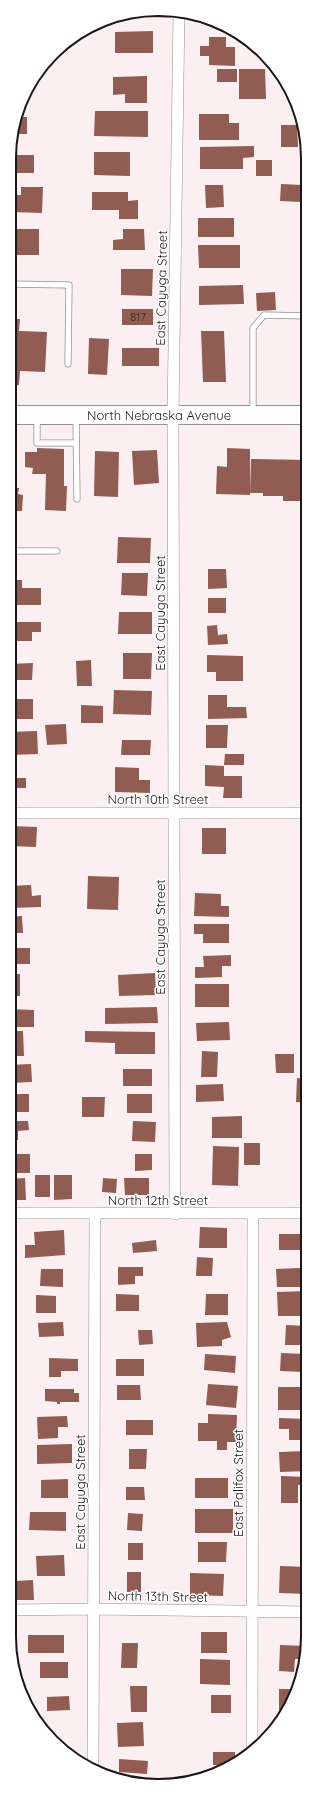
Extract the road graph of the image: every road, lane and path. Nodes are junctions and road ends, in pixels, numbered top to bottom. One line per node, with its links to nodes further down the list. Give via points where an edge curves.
1 (181, 18): 8 (street, East Cayuga Street)
2 (16, 284): 4 (lane, via 69,285)
3 (301, 316): 9 (lane, via 264,315 253,328)
4 (68, 364)
5 (16, 415): 6 (main road, North Nebraska Avenue)
6 (38, 415): 7 (main road, North Nebraska Avenue); 11 (lane, via 37,443)
7 (76, 415): 8 (main road, North Nebraska Avenue); 11 (lane)
8 (174, 415): 9 (main road, North Nebraska Avenue); 15 (street, East Cayuga Street)
9 (253, 415): 10 (main road, North Nebraska Avenue)
10 (301, 415)
11 (76, 443): 12 (lane)
12 (78, 499)
13 (16, 551): 14 (lane)
14 (57, 551)
15 (174, 812): 16 (street, North 10th Street); 17 (street, North 10th Street); 20 (street, East Cayuga Street)
16 (301, 812)
17 (16, 813)
18 (16, 1213): 19 (street, North 12th Street)
19 (95, 1214): 20 (street, North 12th Street); 23 (street, East Cayuga Street)
20 (175, 1214): 21 (street, North 12th Street)
21 (254, 1214): 22 (street, North 12th Street); 25 (street, East Palifox Street)
22 (301, 1214)
23 (94, 1609): 24 (street, North 13th Street); 25 (street, North 13th Street); 28 (street, East Cayuga Street)
24 (16, 1610)
25 (252, 1611): 26 (street, North 13th Street); 27 (street, East Palifox Street)
26 (301, 1612)
27 (252, 1744)
28 (93, 1763)

